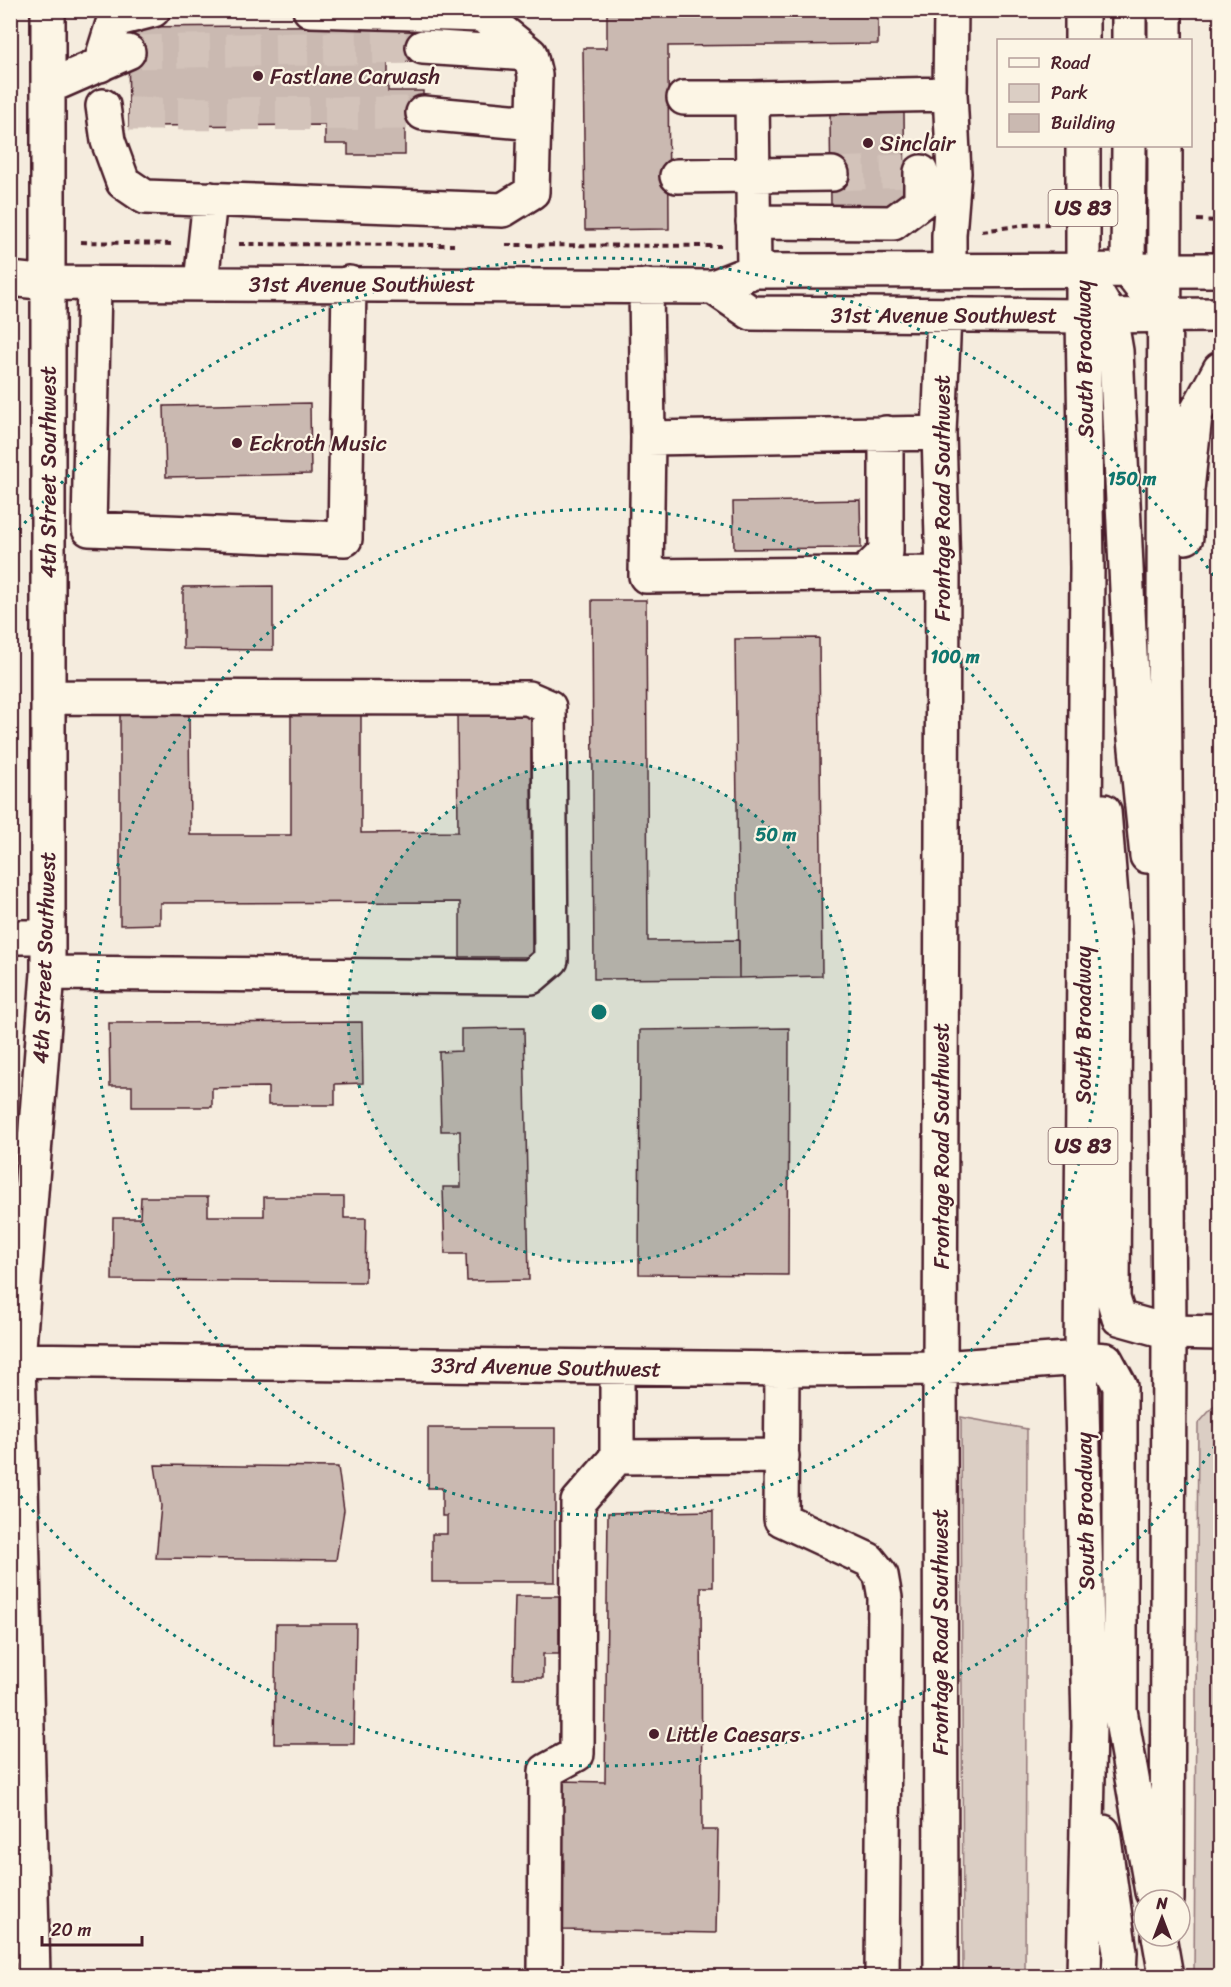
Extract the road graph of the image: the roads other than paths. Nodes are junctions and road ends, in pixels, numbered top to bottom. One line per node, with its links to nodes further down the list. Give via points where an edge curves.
1 (48, 10): 13 (main road, 4th Street Southwest)
2 (153, 10): 13 (main road, via 114,20 114,58)
3 (310, 10): 12 (main road, via 482,15)
4 (951, 10): 14 (main road)
5 (1082, 10): 8 (main road)
6 (1129, 10): 9 (main road)
7 (1165, 10): 10 (main road)
8 (1083, 39)
9 (1129, 39)
10 (1165, 39)
11 (423, 47): 12 (main road)
12 (530, 54): 18 (main road, via 536,75)
13 (48, 87): 26 (main road, via 116,110 108,141 123,182 145,197); 35 (main road, 4th Street Southwest)
14 (950, 94): 16 (main road); 22 (main road)
15 (684, 98): 16 (main road)
16 (752, 98): 25 (main road)
17 (423, 113): 18 (main road)
18 (534, 123): 26 (main road, via 532,192 503,210)
19 (1083, 147): 30 (main road, South Broadway / US 83)
20 (1129, 147): 31 (main road)
21 (1164, 147): 28 (main road)
22 (954, 172): 27 (main road, via 913,172 921,202 893,223); 29 (main road)
23 (832, 174): 25 (main road)
24 (677, 176): 25 (main road)
25 (752, 176): 27 (main road)
26 (210, 199): 37 (main road)
27 (753, 222): 33 (main road)
28 (1163, 269): 31 (main road, 31st Avenue Southwest); 32 (main road, 31st Avenue Southwest); 44 (main road)
29 (949, 270): 30 (main road, 31st Avenue Southwest); 33 (main road, 31st Avenue Southwest)
30 (1083, 270): 31 (main road, 31st Avenue Southwest); 43 (main road, South Broadway / US 83)
31 (1128, 270): 44 (main road)
32 (1221, 270)
33 (754, 271): 40 (main road, 31st Avenue Southwest)
34 (10, 279): 35 (main road, 31st Avenue Southwest)
35 (49, 283): 36 (main road, 31st Avenue Southwest); 53 (main road, 4th Street Southwest)
36 (94, 283): 37 (main road, 31st Avenue Southwest); 38 (main road, via 89,529 345,539)
37 (201, 283): 38 (main road, 31st Avenue Southwest)
38 (349, 283): 39 (main road, 31st Avenue Southwest)
39 (646, 286): 40 (main road, 31st Avenue Southwest); 48 (main road)
40 (713, 287): 41 (main road, 31st Avenue Southwest, via 751,313)
41 (944, 315): 43 (main road, 31st Avenue Southwest); 47 (main road, Frontage Road Southwest)
42 (1221, 315): 44 (main road, 31st Avenue Southwest)
43 (1096, 316): 44 (main road, 31st Avenue Southwest); 51 (main road, South Broadway / US 83); 56 (main road, via 1116,351 1133,719 1148,858)
44 (1164, 316): 52 (main road)
45 (1221, 369): 52 (main road, via 1195,415 1187,490 1185,587)
46 (886, 433): 47 (main road); 48 (main road); 50 (main road, via 886,552)
47 (939, 433): 49 (main road, Frontage Road Southwest)
48 (648, 438): 50 (main road, via 646,576)
49 (943, 573): 50 (main road); 63 (main road, Frontage Road Southwest)
50 (864, 574)
51 (1086, 615): 58 (main road, via 1115,943 1113,1298 1119,1318); 60 (main road, South Broadway / US 83)
52 (1164, 633): 56 (main road)
53 (48, 698): 55 (main road, 4th Street Southwest); 57 (main road, via 528,698 549,707 551,960 531,977)
54 (10, 937): 55 (main road)
55 (47, 937): 57 (main road, 4th Street Southwest)
56 (1166, 953): 58 (main road)
57 (48, 973): 61 (main road, 4th Street Southwest)
58 (1169, 1332): 59 (main road); 69 (main road)
59 (1221, 1333)
60 (1081, 1358): 63 (main road, 33rd Avenue Southwest); 67 (main road, South Broadway / US 83); 68 (main road, 33rd Avenue Southwest, via 1106,1360 1120,1386 1120,1710)
61 (14, 1360): 62 (main road, 33rd Avenue Southwest); 72 (main road, 4th Street Southwest)
62 (616, 1368): 64 (main road, 33rd Avenue Southwest); 65 (main road)
63 (940, 1368): 64 (main road, 33rd Avenue Southwest); 75 (main road, Frontage Road Southwest)
64 (782, 1369): 66 (main road)
65 (617, 1456): 66 (main road); 73 (main road, via 578,1502 577,1754 546,1771)
66 (782, 1456): 74 (main road, via 781,1519 869,1560 881,1575 885,1598)
67 (1089, 1726): 76 (main road, South Broadway / US 83); 77 (main road, via 1120,1952)
68 (1151, 1888)
69 (1167, 1888)
70 (1162, 1948): 78 (main road)
71 (1167, 1948): 78 (main road)
72 (33, 1977)
73 (545, 1977)
74 (882, 1977)
75 (941, 1977)
76 (1084, 1977)
77 (1119, 1977)
78 (1167, 1977)

